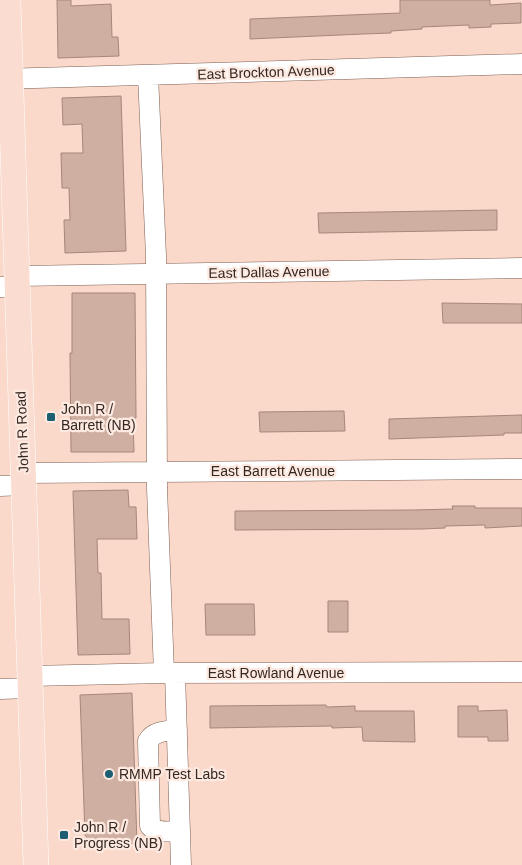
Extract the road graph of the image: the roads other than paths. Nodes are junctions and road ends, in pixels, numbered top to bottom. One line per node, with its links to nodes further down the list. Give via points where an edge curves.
1 (8, 0): 4 (main road, John R Road)
2 (522, 64): 3 (street, East Brockton Avenue)
3 (148, 76): 4 (street, East Brockton Avenue); 6 (street)
4 (5, 79): 7 (main road, John R Road)
5 (522, 268): 6 (street, East Dallas Avenue)
6 (156, 274): 7 (street, East Dallas Avenue); 9 (street)
7 (11, 283): 10 (main road, John R Road)
8 (522, 469): 9 (street, East Barrett Avenue)
9 (157, 471): 10 (street, East Barrett Avenue); 12 (street)
10 (16, 482): 13 (main road, John R Road)
11 (522, 672): 12 (street, East Rowland Avenue)
12 (170, 673): 13 (street, East Rowland Avenue); 15 (street)
13 (30, 682): 14 (street, East Rowland Avenue); 17 (main road, John R Road)
14 (0, 689)
15 (177, 730): 16 (street); 16 (street, via 162,731 148,741 150,826 158,831)
16 (180, 831): 18 (street)
17 (36, 865)
18 (181, 865)

